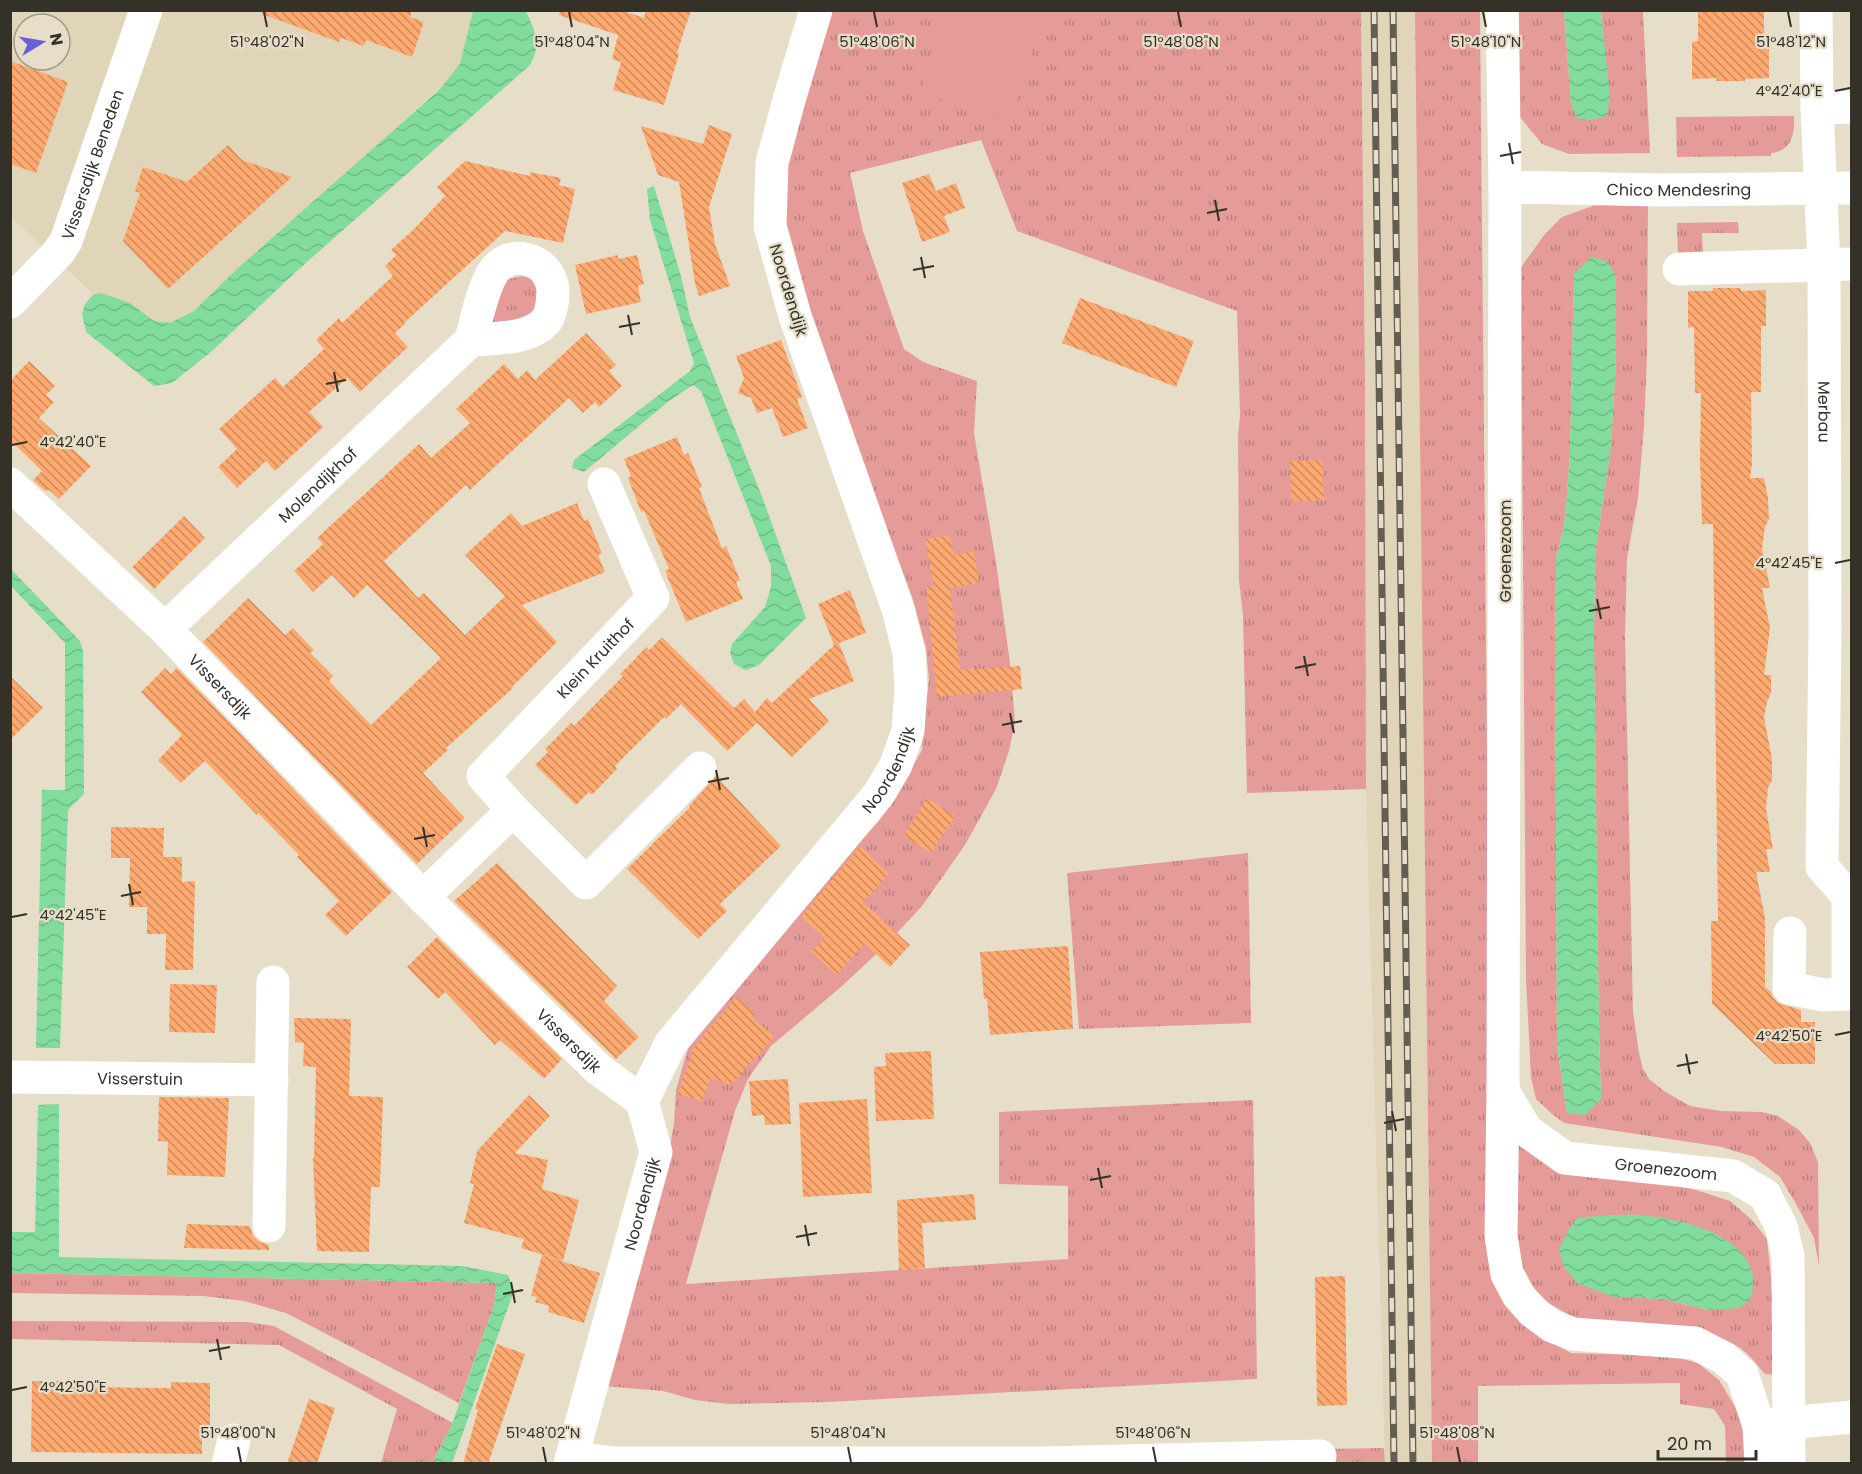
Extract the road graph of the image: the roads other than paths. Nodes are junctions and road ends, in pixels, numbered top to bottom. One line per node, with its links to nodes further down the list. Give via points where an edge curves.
1 (146, 10): 11 (street, Vissersdijk Beneden, via 66,241)
2 (816, 10): 26 (street, Noordendijk, via 772,163 770,226 795,316 899,612 909,652 908,731 896,765 879,794 670,1043)
3 (1502, 10): 7 (street, Groenezoom)
4 (1816, 10): 6 (street, Merbau)
5 (1851, 107): 6 (street)
6 (1817, 108): 8 (street, Merbau)
7 (1505, 187): 8 (street, Chico Mendesring); 25 (street, Groenezoom)
8 (1837, 188): 9 (street, Merbau)
9 (1838, 264): 10 (street); 16 (street, Merbau)
10 (1679, 269)
11 (10, 302)
12 (471, 340): 15 (street, Molendijkhof)
13 (10, 484): 15 (street, Vissersdijk)
14 (604, 484): 18 (street, Klein Kruithof, via 653,598 483,776)
15 (165, 629): 20 (street, Vissersdijk)
16 (1838, 634): 19 (street, Merbau, via 1822,867)
17 (700, 768): 18 (street, via 586,883)
18 (513, 810): 20 (street)
19 (1850, 895): 21 (street, Merbau, via 1848,994 1823,995 1789,988)
20 (423, 897): 26 (street, Vissersdijk, via 598,1070)
21 (1790, 933)
22 (273, 982): 24 (street)
23 (10, 1077): 24 (street, Visserstuin)
24 (272, 1080): 27 (street)
25 (1503, 1091): 29 (street, Groenezoom, via 1501,1236 1506,1274 1518,1295 1552,1326 1573,1334 1695,1343 1705,1348 1742,1374); 29 (street, Groenezoom, via 1527,1131 1565,1158 1733,1176 1765,1195 1781,1226 1788,1256)
26 (642, 1101): 31 (street, Noordendijk, via 656,1152)
27 (269, 1226)
28 (1851, 1417): 29 (street)
29 (1774, 1425): 32 (street); 33 (street)
30 (1320, 1456): 31 (street, via 1020,1463)
31 (571, 1461)
32 (1761, 1464)
33 (1789, 1464)

